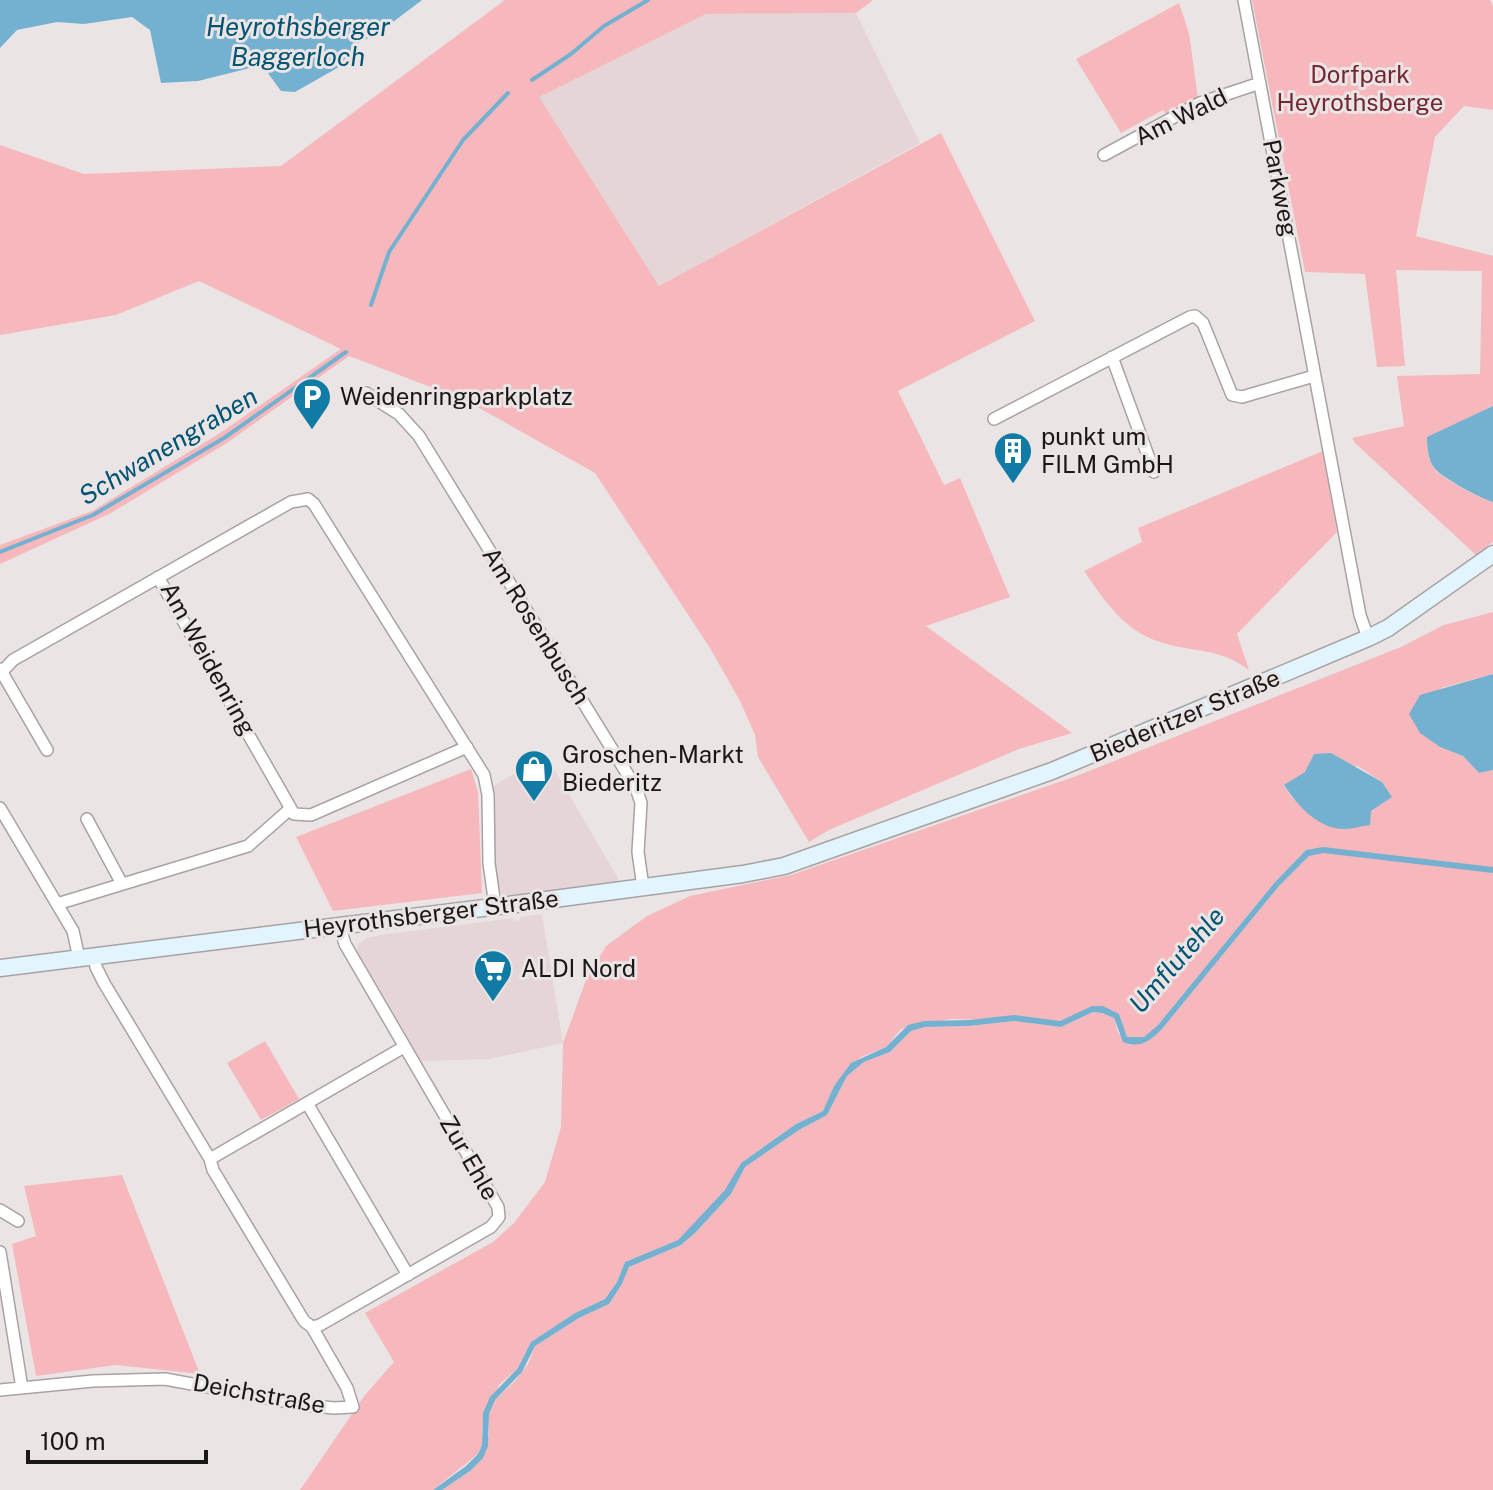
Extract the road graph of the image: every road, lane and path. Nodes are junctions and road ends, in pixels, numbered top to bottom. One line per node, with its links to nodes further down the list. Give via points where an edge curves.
1 (1244, 0): 2 (street, Parkweg)
2 (1260, 83): 3 (street, Am Wald, via 1200,103); 5 (street, Parkweg)
3 (1104, 155)
4 (1112, 357): 5 (street, via 1195,316 1203,323 1232,395 1242,397); 7 (street); 8 (street)
5 (1314, 376): 11 (street, Parkweg)
6 (366, 393): 20 (street, Am Rosenbusch, via 399,414 419,436 640,795)
7 (994, 419)
8 (1154, 472)
9 (1493, 554): 11 (street, Biederitzer Straße)
10 (158, 577): 12 (street, via 13,660); 13 (street, Am Weidenring, via 291,502 308,499); 16 (street, Am Weidenring)
11 (1368, 638): 18 (street, Biederitzer Straße, via 1076,762)
12 (1, 672): 14 (street)
13 (467, 747): 16 (street, via 309,815 298,816); 22 (street, Am Weidenring, via 486,785)
14 (47, 750)
15 (0, 808): 21 (street)
16 (290, 809): 19 (street, via 248,846)
17 (87, 819): 19 (street)
18 (858, 842): 20 (street, Heyrothsberger Straße, via 768,869)
19 (122, 884): 21 (street)
20 (643, 887): 22 (street, Heyrothsberger Straße)
21 (57, 904): 24 (street)
22 (495, 906): 23 (street, Heyrothsberger Straße)
23 (339, 925): 24 (street, Heyrothsberger Straße); 26 (street, Zur Ehle)
24 (87, 957): 25 (street, Heyrothsberger Straße); 28 (street)
25 (0, 968)
26 (404, 1047): 27 (street); 32 (street, Zur Ehle, via 498,1207 499,1217 491,1227)
27 (307, 1103): 28 (street); 32 (street)
28 (210, 1159): 33 (street)
29 (0, 1210): 30 (street)
30 (18, 1221)
31 (0, 1252): 34 (street)
32 (408, 1275): 33 (street, Zur Ehle)
33 (312, 1327): 34 (street, Deichstraße, via 353,1407 305,1405 165,1379)
34 (22, 1388): 35 (street, Deichstraße)
35 (0, 1390)

